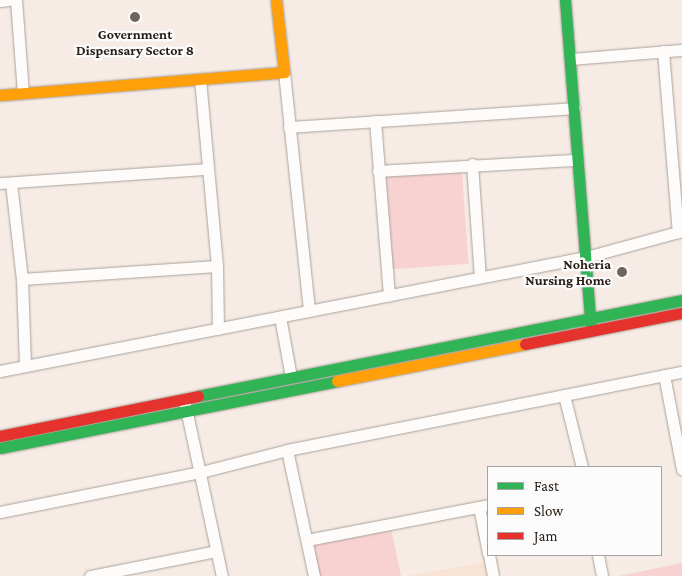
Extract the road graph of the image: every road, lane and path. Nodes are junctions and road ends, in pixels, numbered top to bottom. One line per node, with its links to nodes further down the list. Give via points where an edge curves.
1 (8, 0): 5 (street)
2 (16, 0): 11 (street)
3 (276, 0): 9 (street)
4 (566, 0): 8 (street)
5 (0, 1)
6 (682, 50): 7 (street)
7 (663, 51): 8 (street); 16 (street)
8 (570, 59): 13 (street)
9 (284, 72): 10 (street); 15 (street)
10 (200, 79): 11 (street); 19 (street)
11 (23, 93): 12 (street)
12 (0, 94)
13 (574, 108): 14 (street); 17 (street)
14 (375, 121): 15 (street); 20 (street)
15 (289, 127): 29 (street)
16 (676, 141): 22 (street)
17 (577, 160): 18 (street); 23 (street)
18 (472, 164): 20 (street); 25 (street)
19 (206, 169): 21 (street); 24 (street)
20 (378, 171): 27 (street)
21 (6, 183): 26 (street)
22 (680, 232): 23 (street)
23 (586, 257): 25 (street); 32 (street)
24 (217, 266): 26 (street); 33 (street)
25 (480, 277): 27 (street)
26 (22, 279): 35 (street)
27 (388, 295): 29 (street)
28 (682, 300): 32 (street)
29 (309, 311): 31 (street)
30 (682, 313): 34 (street)
31 (280, 317): 33 (street); 39 (street)
32 (590, 318): 34 (street); 39 (street)
33 (218, 329): 35 (street)
34 (591, 331): 42 (street)
35 (24, 366): 36 (street)
36 (0, 371)
37 (682, 372): 38 (street)
38 (664, 375): 40 (street); 47 (street)
39 (291, 377): 41 (street)
40 (564, 395): 45 (street); 46 (street)
41 (184, 398): 42 (street); 43 (street)
42 (187, 411): 44 (street); 48 (street)
43 (0, 436)
44 (0, 448)
45 (287, 450): 48 (street); 51 (street)
46 (582, 466)
47 (682, 469)
48 (201, 472): 50 (street); 53 (street)
49 (484, 506): 51 (street); 52 (street)
50 (0, 512)
51 (307, 540): 59 (street)
52 (487, 542)
53 (216, 551): 56 (street); 58 (street)
54 (488, 556): 60 (street)
55 (598, 556): 61 (street)
56 (131, 572): 57 (street)
57 (90, 576)
58 (222, 576)
59 (314, 576)
60 (493, 576)
61 (602, 576)

